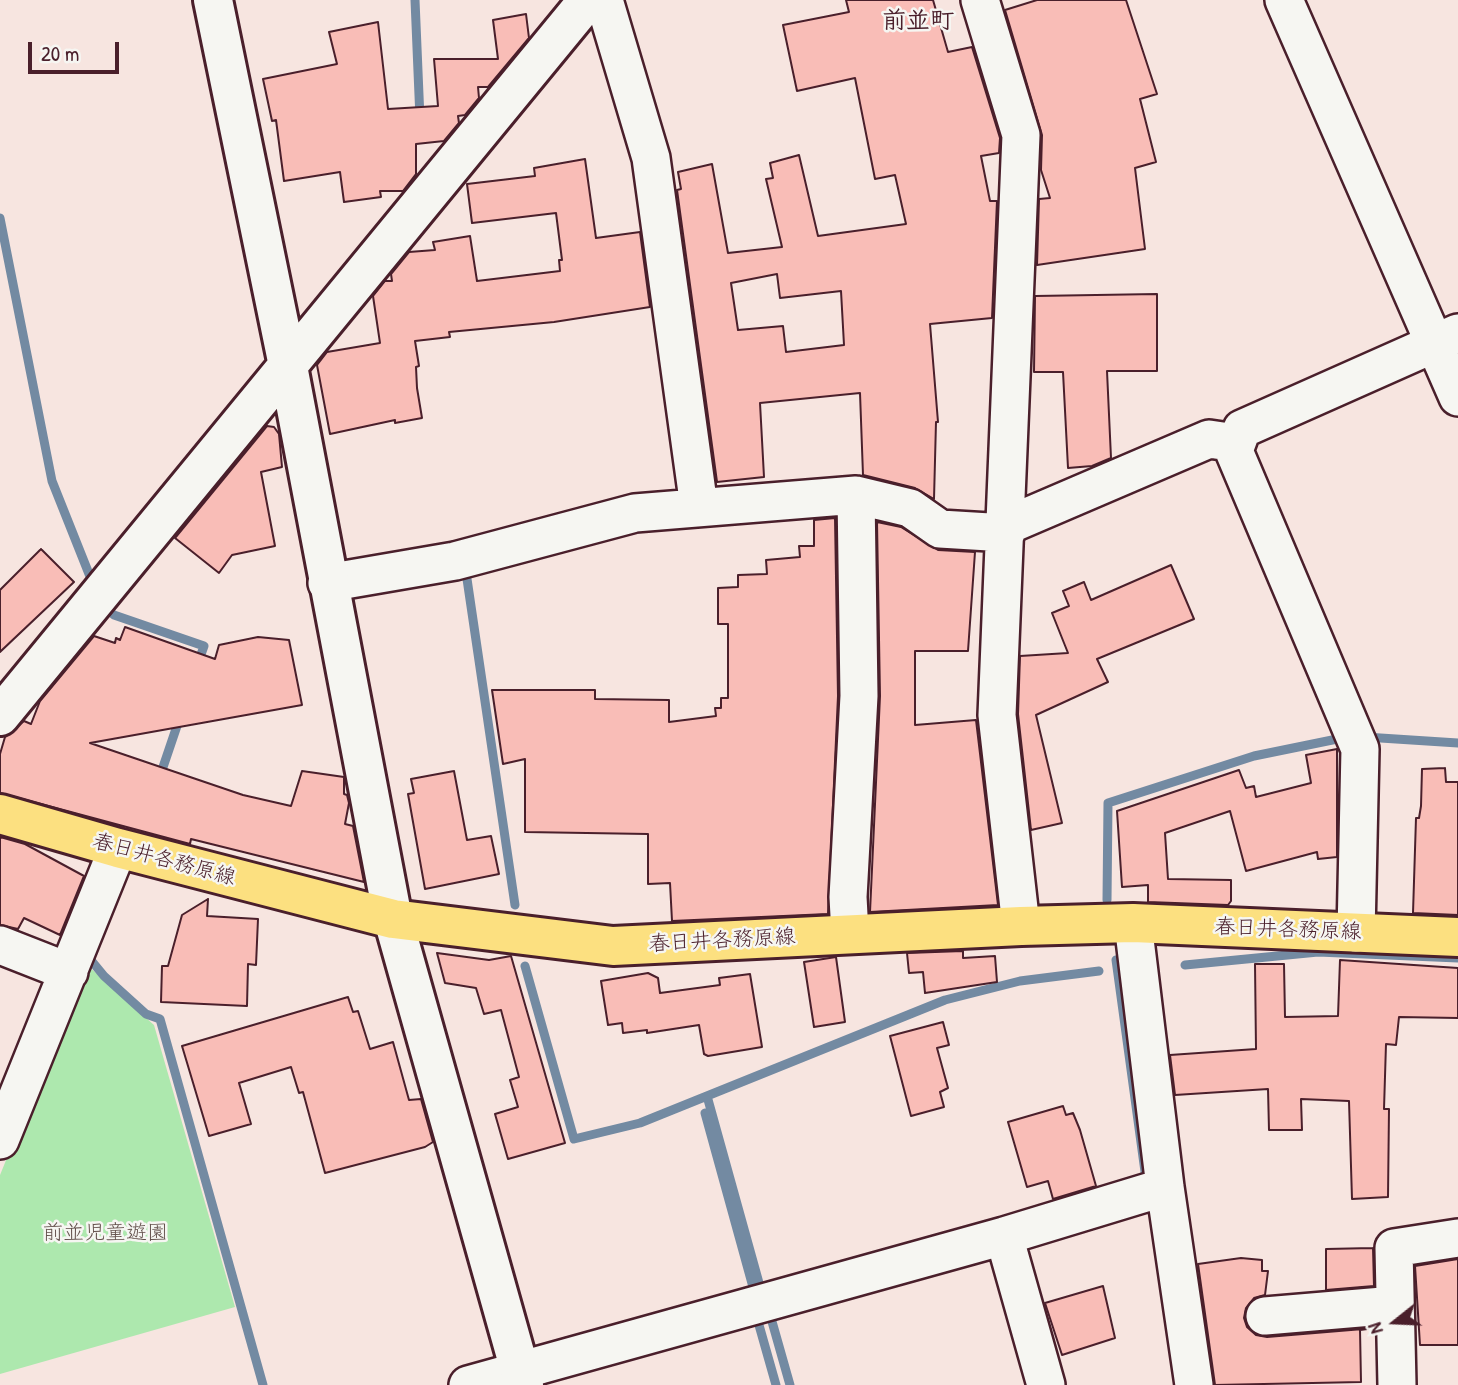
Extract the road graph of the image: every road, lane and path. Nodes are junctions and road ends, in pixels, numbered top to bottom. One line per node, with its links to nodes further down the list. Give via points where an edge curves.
1 (213, 0): 7 (street)
2 (588, 0): 7 (street)
3 (604, 0): 11 (street, via 650,158)
4 (980, 0): 12 (street, via 1021,135)
5 (1284, 0): 6 (street)
6 (1446, 338): 8 (street); 9 (street, via 1242,429)
7 (288, 366): 13 (street); 14 (street)
8 (1458, 397)
9 (1236, 443): 12 (street, via 1209,439); 20 (street, via 1234,451 1360,750)
10 (856, 495): 11 (street); 12 (street, via 910,508 940,529); 21 (street, via 859,696)
11 (699, 507): 13 (street, via 635,513 455,561)
12 (1006, 529): 19 (street, via 997,715)
13 (327, 583): 17 (street)
14 (0, 716)
15 (0, 814): 16 (main road, 春日井各務原線)
16 (118, 848): 17 (main road, 春日井各務原線); 24 (street)
17 (393, 919): 21 (main road, 春日井各務原線, via 613,946); 31 (street)
18 (1133, 923): 19 (main road, 春日井各務原線); 20 (main road, 春日井各務原線); 26 (street)
19 (1021, 926): 21 (main road, 春日井各務原線)
20 (1356, 933): 22 (main road, 春日井各務原線)
21 (850, 934)
22 (1458, 937)
23 (0, 945): 24 (street)
24 (69, 972): 25 (street)
25 (0, 1140)
26 (1165, 1187): 27 (street); 34 (street)
27 (1004, 1236): 31 (street); 33 (street)
28 (1458, 1238): 29 (street, via 1394,1248)
29 (1395, 1305): 30 (street); 35 (street)
30 (1265, 1316)
31 (522, 1378): 32 (street)
32 (468, 1385)
33 (1046, 1385)
34 (1194, 1385)
35 (1397, 1385)

